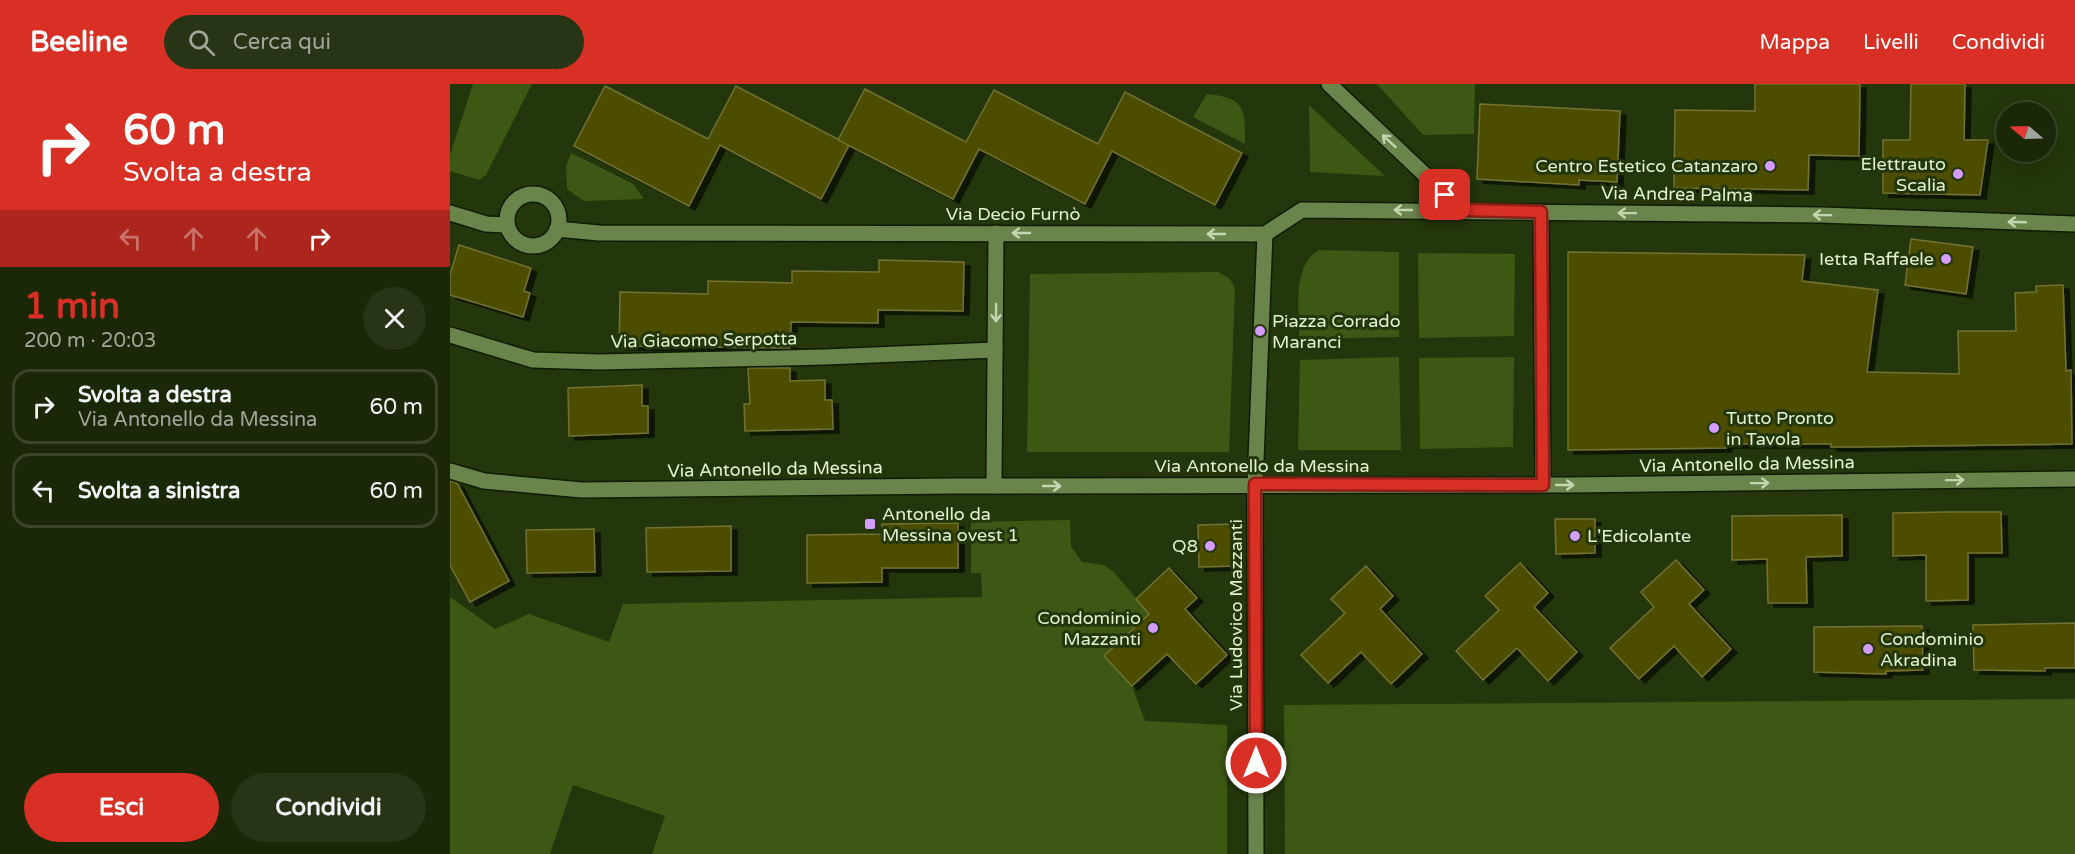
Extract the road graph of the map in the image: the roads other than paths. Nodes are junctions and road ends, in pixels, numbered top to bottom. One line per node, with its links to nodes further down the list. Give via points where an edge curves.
1 (1329, 84): 2 (street, one-way to 1)
2 (1462, 210): 3 (street, Via Andrea Palma); 9 (street, one-way to 9, via 1302,210)
3 (1541, 212): 5 (street, Via Andrea Palma, one-way to 3, via 1821,215); 15 (street)
4 (450, 213): 6 (street, via 486,224)
5 (2075, 224)
6 (507, 225): 7 (street, via 518,242 531,246 549,240); 7 (street, via 508,212 516,201 535,195 553,204 558,216)
7 (557, 229): 8 (street, Via Decio Furnò, via 599,233)
8 (996, 233): 9 (street, Via Decio Furnò, one-way to 8); 11 (street, one-way to 11)
9 (1265, 234): 14 (street, Via Ludovico Mazzanti)
10 (450, 335): 11 (street, Via Giacomo Serpotta, via 533,360 598,362)
11 (995, 350): 16 (street)
12 (450, 471): 16 (street, Via Antonello da Messina, via 484,481 582,490)
13 (2075, 479): 15 (street, Via Antonello da Messina, one-way to 13)
14 (1255, 484): 15 (street, Via Antonello da Messina); 16 (street, Via Antonello da Messina, one-way to 14); 17 (street, Via Ludovico Mazzanti)
15 (1543, 485)
16 (994, 486)
17 (1256, 854)

